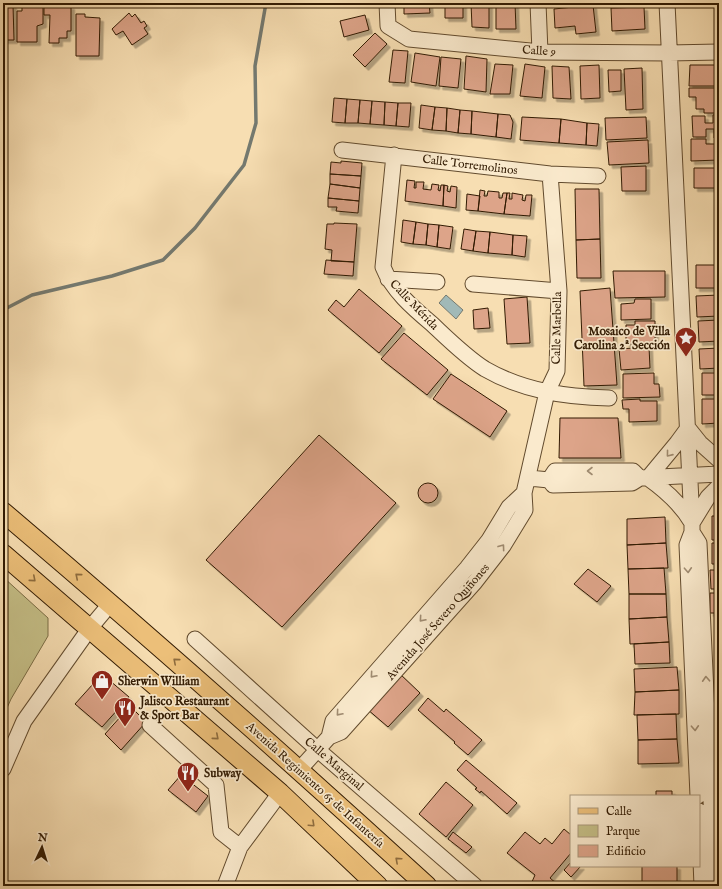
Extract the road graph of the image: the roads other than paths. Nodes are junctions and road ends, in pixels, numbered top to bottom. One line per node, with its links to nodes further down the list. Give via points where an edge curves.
1 (387, 3): 4 (street, Calle 9, via 388,26 409,39)
2 (538, 3): 4 (street)
3 (667, 3): 6 (street)
4 (540, 52): 6 (street, Calle 9)
5 (719, 52): 6 (street, Calle 9)
6 (669, 53): 17 (street)
7 (342, 150): 8 (street, Calle Torremolinos)
8 (394, 156): 9 (street, Calle Torremolinos); 11 (street, Calle Mérida, via 383,267)
9 (550, 174): 10 (street, Calle Torremolinos); 14 (street, Calle Marbella)
10 (598, 176)
11 (388, 279): 12 (street); 15 (street, Calle Mérida, via 423,317 473,361 513,383)
12 (437, 282)
13 (474, 284): 14 (street)
14 (559, 291): 15 (street, Calle Marbella, via 557,372)
15 (547, 392): 16 (street, Calle Mérida, via 574,397); 21 (street, Calle Marbella)
16 (609, 398)
17 (688, 428): 18 (street); 20 (street); 22 (street, one-way to 22)
18 (719, 460)
19 (719, 474): 20 (street)
20 (690, 476): 22 (street); 25 (street)
21 (529, 478): 22 (street, via 549,480 554,471 613,478 633,471); 31 (street, Avenida José Severo Quiñones, via 524,493 509,507 454,594 362,698 341,732 329,737)
22 (644, 478): 25 (street, via 664,490 686,512)
23 (719, 486): 25 (street, via 708,497)
24 (3, 512): 27 (main road, Avenida Regimiento 65 de Infantería, one-way to 24)
25 (692, 528): 35 (street, one-way to 35, via 687,545); 43 (street, one-way to 25, via 699,544)
26 (3, 554): 28 (main road, one-way to 28)
27 (111, 603): 28 (street); 33 (main road, Avenida Regimiento 65 de Infantería, one-way to 27)
28 (90, 628): 32 (street, via 24,720); 34 (main road, one-way to 34)
29 (195, 639): 31 (street, Calle Marginal)
30 (150, 725): 37 (street, via 216,785 221,832)
31 (318, 750): 33 (street, Avenida José Severo Quiñones); 41 (street, Calle Marginal)
32 (3, 769)
33 (299, 770): 40 (main road, Avenida Regimiento 65 de Infantería, one-way to 33)
34 (280, 793): 37 (street); 39 (main road, one-way to 39)
35 (698, 795)
36 (700, 836): 42 (street)
37 (240, 847): 38 (street)
38 (225, 886)
39 (378, 886)
40 (427, 886)
41 (475, 886)
42 (702, 886)
43 (716, 886)

